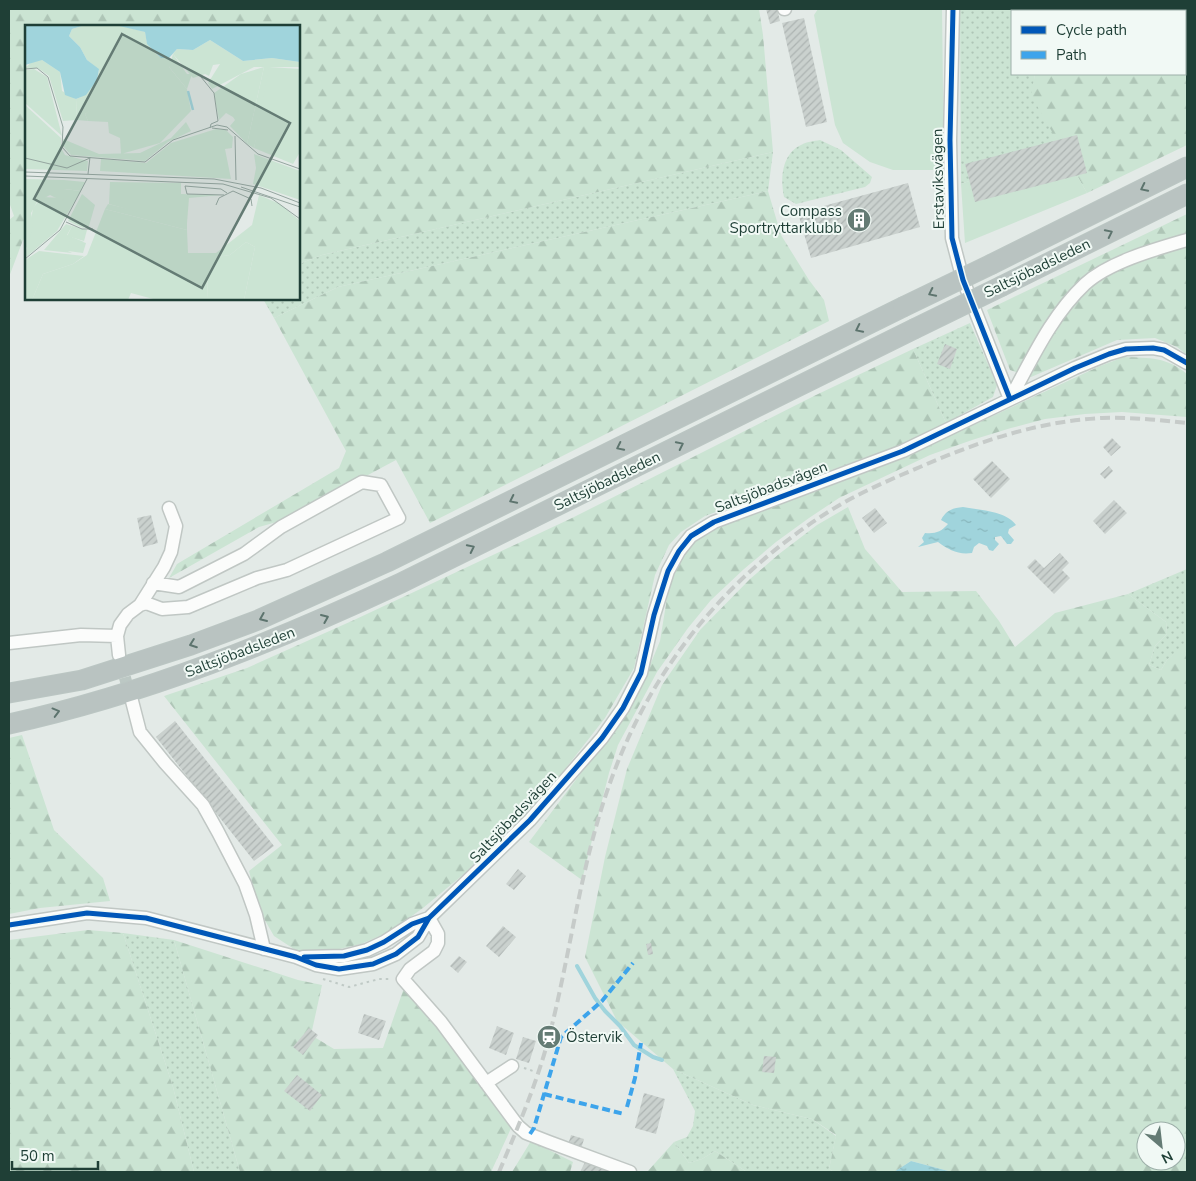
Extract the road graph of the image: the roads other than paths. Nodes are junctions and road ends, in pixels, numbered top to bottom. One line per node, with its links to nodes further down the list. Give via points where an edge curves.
1 (953, 9): 6 (street, Erstaviksvägen, via 952,238 963,280)
2 (1187, 167): 13 (highway, Saltsjöbadsleden, one-way to 13, bridge, via 322,592 191,645 82,680)
3 (1187, 194): 15 (highway, Saltsjöbadsleden, one-way to 3, bridge, via 110,697 199,668 328,617)
4 (1187, 240): 6 (street, via 1142,254 1086,283 1039,344)
5 (1187, 363): 6 (street, Saltsjöbadsvägen, via 1164,350 1126,349 1075,368)
6 (1010, 400): 16 (street, Saltsjöbadsvägen, via 903,451 714,522 691,536 668,571 640,672 623,708 596,745 530,820)
7 (169, 508): 8 (street, via 176,526 171,552)
8 (153, 583): 9 (street); 9 (street, via 179,587 244,554 280,527 362,482 381,485 399,518 287,570 257,578 188,607 162,609 146,603)
9 (140, 605): 10 (street, via 128,614)
10 (117, 636): 11 (street, via 81,635); 12 (street)
11 (9, 643)
12 (119, 656)
13 (9, 693)
14 (132, 701): 18 (street, via 140,732 203,805 218,832 244,884)
15 (9, 724)
16 (429, 918): 18 (street, Saltsjöbadsvägen, via 367,950 344,956 296,957); 20 (street, via 438,934 438,944 403,979 441,1022)
17 (9, 924): 18 (street, Saltsjöbadsvägen, via 87,913 146,918)
18 (264, 949)
19 (512, 1066): 20 (street)
20 (486, 1083): 21 (street, via 522,1130)
21 (630, 1172)

